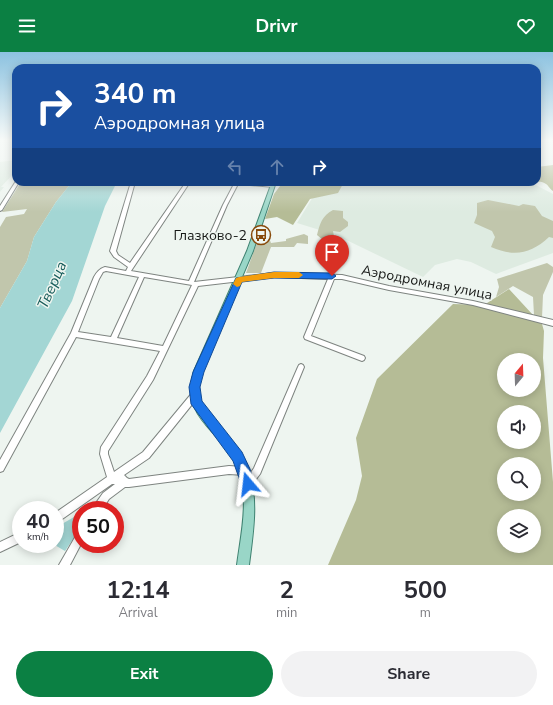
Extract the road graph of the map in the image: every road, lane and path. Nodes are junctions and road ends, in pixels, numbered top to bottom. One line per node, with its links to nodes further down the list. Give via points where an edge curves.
1 (15, 186): 6 (street)
2 (132, 186): 7 (street, via 113,251)
3 (185, 186): 7 (street)
4 (235, 186): 12 (street, via 225,204)
5 (273, 186): 11 (main road)
6 (0, 210)
7 (131, 266): 8 (street)
8 (127, 273): 9 (street, Аэродромная улица); 14 (street, Аэродромная улица, via 104,269 101,271)
9 (142, 276): 12 (street, Аэродромная улица); 15 (street)
10 (332, 276): 11 (street, Аэродромная улица, via 274,275); 13 (street, Аэродромная улица, via 473,303); 17 (street, via 307,337)
11 (239, 280): 12 (street, Аэродромная улица); 19 (main road, via 197,375)
12 (194, 284): 16 (street)
13 (553, 323)
14 (74, 334): 15 (street); 20 (street)
15 (113, 340): 16 (street)
16 (165, 349): 22 (street, via 150,378 104,450)
17 (362, 358)
18 (301, 367): 24 (street, via 257,471)
19 (194, 395): 21 (main road, via 200,410 236,454); 22 (street, via 146,455)
20 (0, 468)
21 (244, 471): 23 (street, via 229,470); 24 (main road)
22 (112, 480): 23 (street, via 121,478); 26 (street)
23 (124, 482): 25 (street)
24 (248, 484): 31 (main road, via 249,504)
25 (102, 501)
26 (64, 513)
27 (12, 541): 28 (street)
28 (0, 547)
29 (72, 551): 30 (street)
30 (64, 565)
31 (243, 565)

